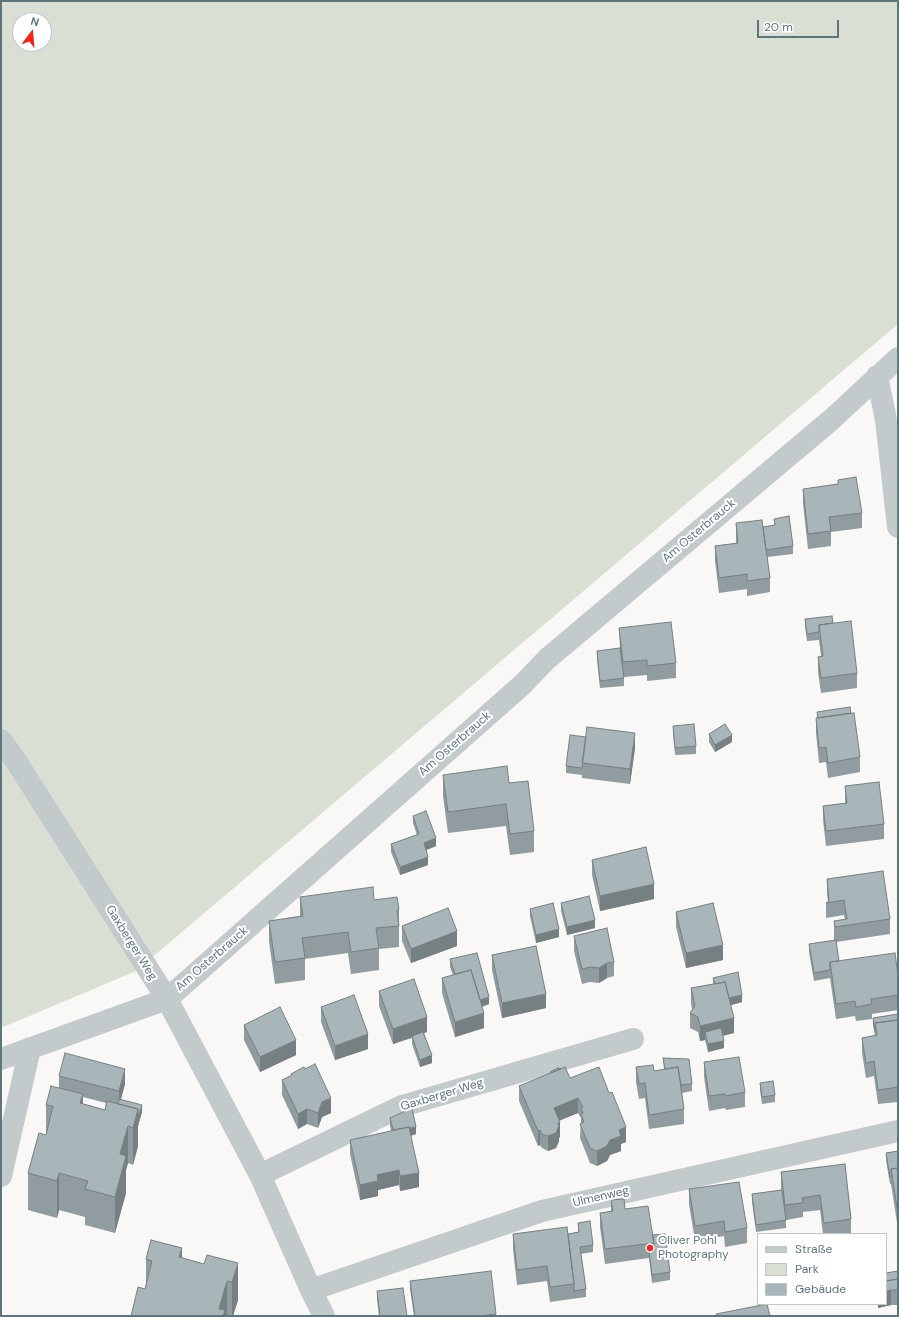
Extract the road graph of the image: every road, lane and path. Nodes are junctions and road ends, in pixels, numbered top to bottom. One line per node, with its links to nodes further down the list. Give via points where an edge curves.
1 (898, 358): 2 (street, Am Osterbrauck)
2 (877, 376): 3 (street, via 886,420); 5 (street, Am Osterbrauck, via 831,420 547,659 522,685)
3 (898, 527)
4 (1, 740): 5 (street, Gaxberger Weg)
5 (167, 999): 7 (street, Am Osterbrauck); 10 (street, Gaxberger Weg)
6 (633, 1039): 10 (street, Gaxberger Weg, via 402,1106)
7 (30, 1048): 8 (street, Am Osterbrauck); 11 (street)
8 (1, 1059)
9 (898, 1130): 12 (street, Ulmenweg, via 542,1211)
10 (260, 1175): 12 (street, Gaxberger Weg)
11 (1, 1176)
12 (311, 1290): 13 (street, Gaxberger Weg)
13 (324, 1316)

